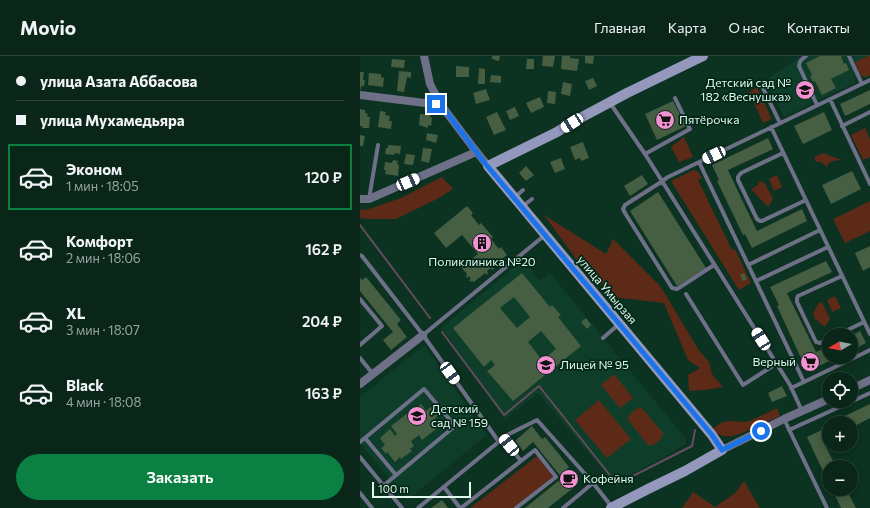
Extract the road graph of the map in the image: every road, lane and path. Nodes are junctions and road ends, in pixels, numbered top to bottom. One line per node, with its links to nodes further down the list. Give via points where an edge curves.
1 (424, 56): 12 (street, улица Умырзая, via 430,84)
2 (703, 56): 11 (street)
3 (806, 56): 13 (lane, via 799,66)
4 (849, 56): 6 (lane)
5 (870, 80): 6 (lane)
6 (862, 84): 10 (lane)
7 (762, 86): 15 (lane)
8 (360, 95): 12 (street)
9 (676, 98): 21 (lane, via 690,129)
10 (830, 99): 13 (lane); 16 (lane)
11 (609, 103): 21 (lane); 23 (street)
12 (441, 105): 19 (street, улица Умырзая)
13 (817, 105): 15 (lane)
14 (870, 112): 16 (lane)
15 (780, 123): 17 (lane)
16 (842, 126): 25 (lane)
17 (771, 127): 20 (lane); 22 (lane)
18 (378, 145): 32 (lane)
19 (474, 149): 23 (street, улица Умырзая); 32 (street)
20 (783, 153): 33 (lane); 33 (lane, via 738,176 757,219 760,221)
21 (645, 154): 26 (lane)
22 (699, 162): 26 (lane); 40 (lane)
23 (488, 166): 29 (street, улица Умырзая)
24 (870, 169): 25 (lane)
25 (864, 172): 27 (lane)
26 (662, 181): 39 (lane); 39 (lane, via 625,205 624,211 674,289)
27 (870, 184)
28 (523, 190): 29 (lane)
29 (514, 198): 34 (street, улица Умырзая)
30 (532, 198): 34 (lane)
31 (360, 199): 32 (street)
32 (369, 199)
33 (806, 200): 35 (lane)
34 (522, 207): 36 (street, улица Умырзая)
35 (820, 230): 37 (lane); 40 (lane)
36 (545, 235): 46 (street, улица Умырзая); 49 (lane)
37 (828, 246): 41 (lane); 42 (lane)
38 (360, 255): 49 (lane)
39 (714, 265): 55 (lane)
40 (748, 265): 42 (lane)
41 (842, 276): 45 (lane); 51 (lane, via 797,298 816,342)
42 (756, 281): 58 (lane)
43 (686, 294): 55 (lane, via 743,384)
44 (360, 299): 52 (lane, via 382,326)
45 (864, 322): 47 (lane); 48 (lane)
46 (619, 324): 50 (lane); 71 (street, улица Умырзая)
47 (852, 328)
48 (870, 334)
49 (423, 335): 56 (street); 70 (lane)
50 (603, 338)
51 (822, 342)
52 (360, 345)
53 (870, 350): 58 (lane)
54 (360, 358): 56 (lane)
55 (776, 364): 61 (lane)
56 (373, 374): 59 (street)
57 (870, 380): 60 (street)
58 (804, 382): 61 (lane)
59 (360, 384)
60 (858, 386)
61 (791, 388): 64 (lane)
62 (870, 393): 66 (lane)
63 (822, 402): 64 (street)
64 (802, 412): 65 (street)
65 (784, 420): 66 (lane); 71 (street)
66 (789, 430): 86 (lane)
67 (365, 438): 69 (lane); 74 (lane); 74 (lane, via 424,389 455,426)
68 (503, 438): 70 (lane); 73 (lane); 75 (lane, via 536,420)
69 (360, 442)
70 (499, 442): 77 (lane)
71 (722, 450): 85 (street)
72 (360, 457): 76 (lane)
73 (521, 461): 82 (lane); 83 (lane, via 535,450 556,477)
74 (396, 475): 76 (lane)
75 (593, 483): 84 (lane); 85 (lane)
76 (383, 486): 80 (lane)
77 (444, 487): 81 (lane); 82 (lane)
78 (360, 493): 79 (lane)
79 (372, 508)
80 (402, 508)
81 (418, 508)
82 (460, 508)
83 (516, 508)
84 (563, 508)
85 (612, 508)
86 (827, 508)

